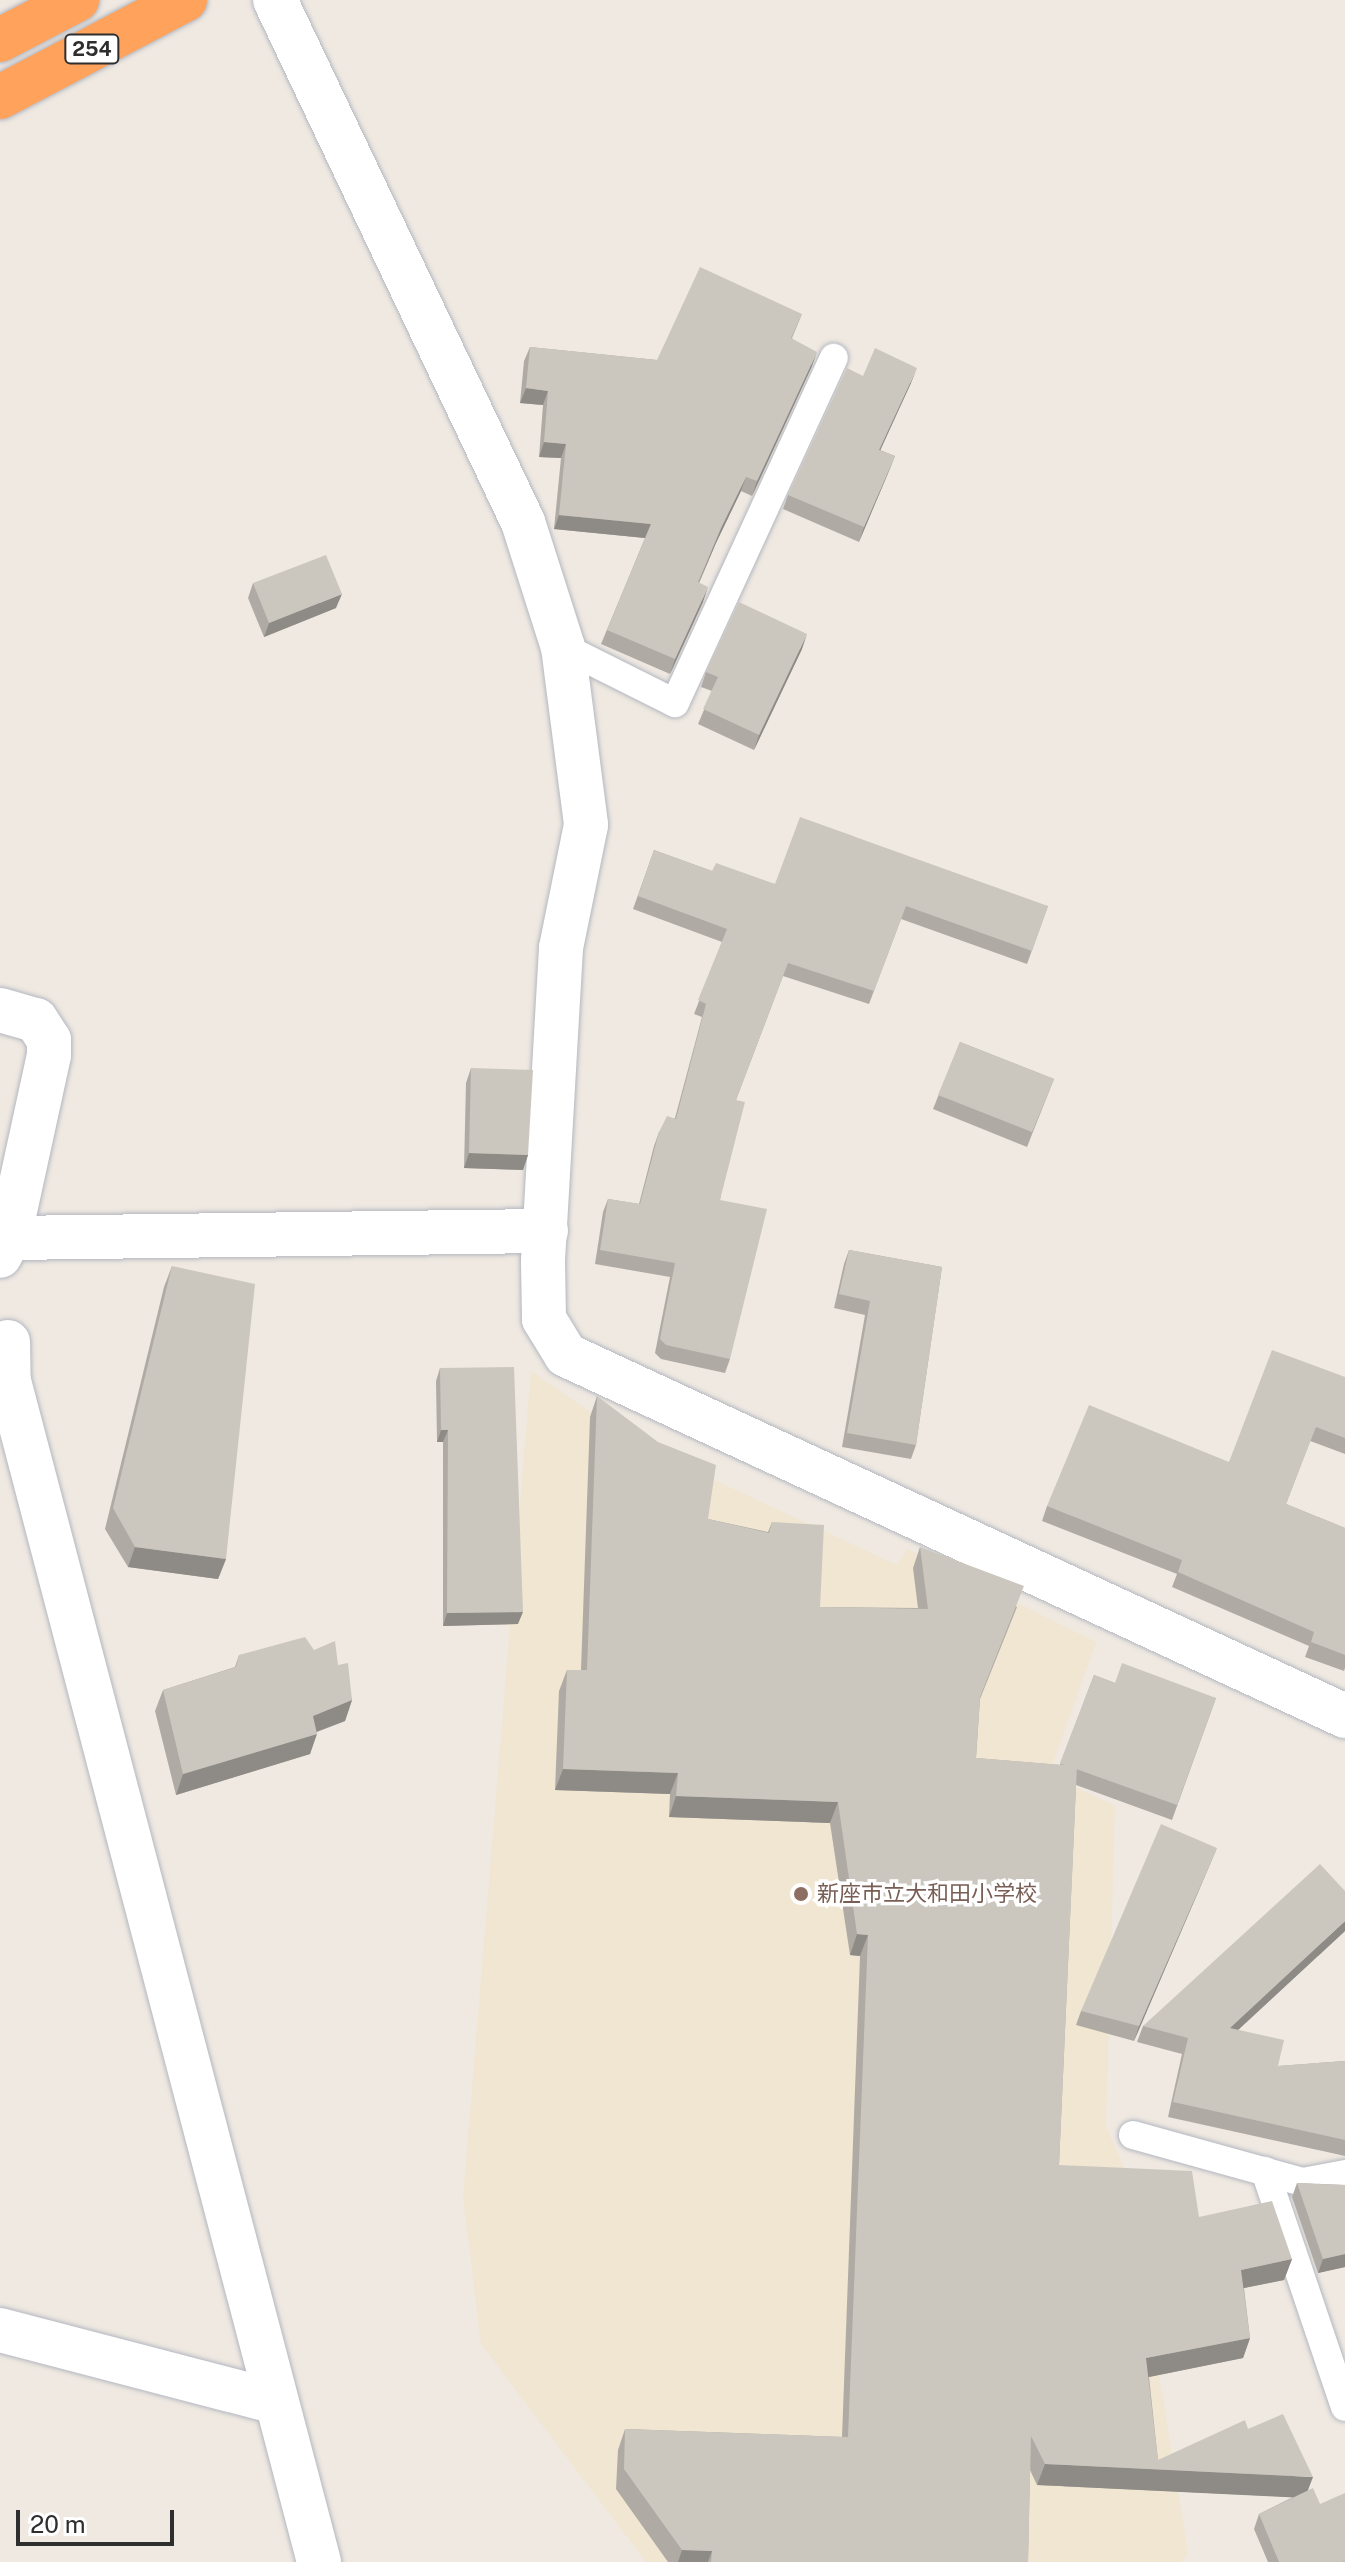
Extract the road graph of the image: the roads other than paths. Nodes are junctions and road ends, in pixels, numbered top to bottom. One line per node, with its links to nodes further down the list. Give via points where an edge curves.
1 (77, 0): 4 (highway, 254)
2 (185, 0): 5 (highway, 254)
3 (275, 0): 7 (street, via 523,522)
4 (0, 40)
5 (0, 97)
6 (834, 358): 7 (lane, via 675,703)
7 (563, 647): 9 (street, via 586,825 561,948)
8 (0, 1010): 10 (street, via 36,1020 49,1040)
9 (546, 1231): 10 (street); 12 (street, via 544,1319 566,1355)
10 (5, 1247)
11 (9, 1361): 17 (street)
12 (1345, 1716)
13 (1133, 2135): 14 (lane)
14 (1265, 2171): 15 (lane, via 1303,2182); 18 (lane)
15 (1345, 2174)
16 (0, 2330): 17 (street)
17 (277, 2402): 19 (street)
18 (1345, 2407)
19 (319, 2562)

